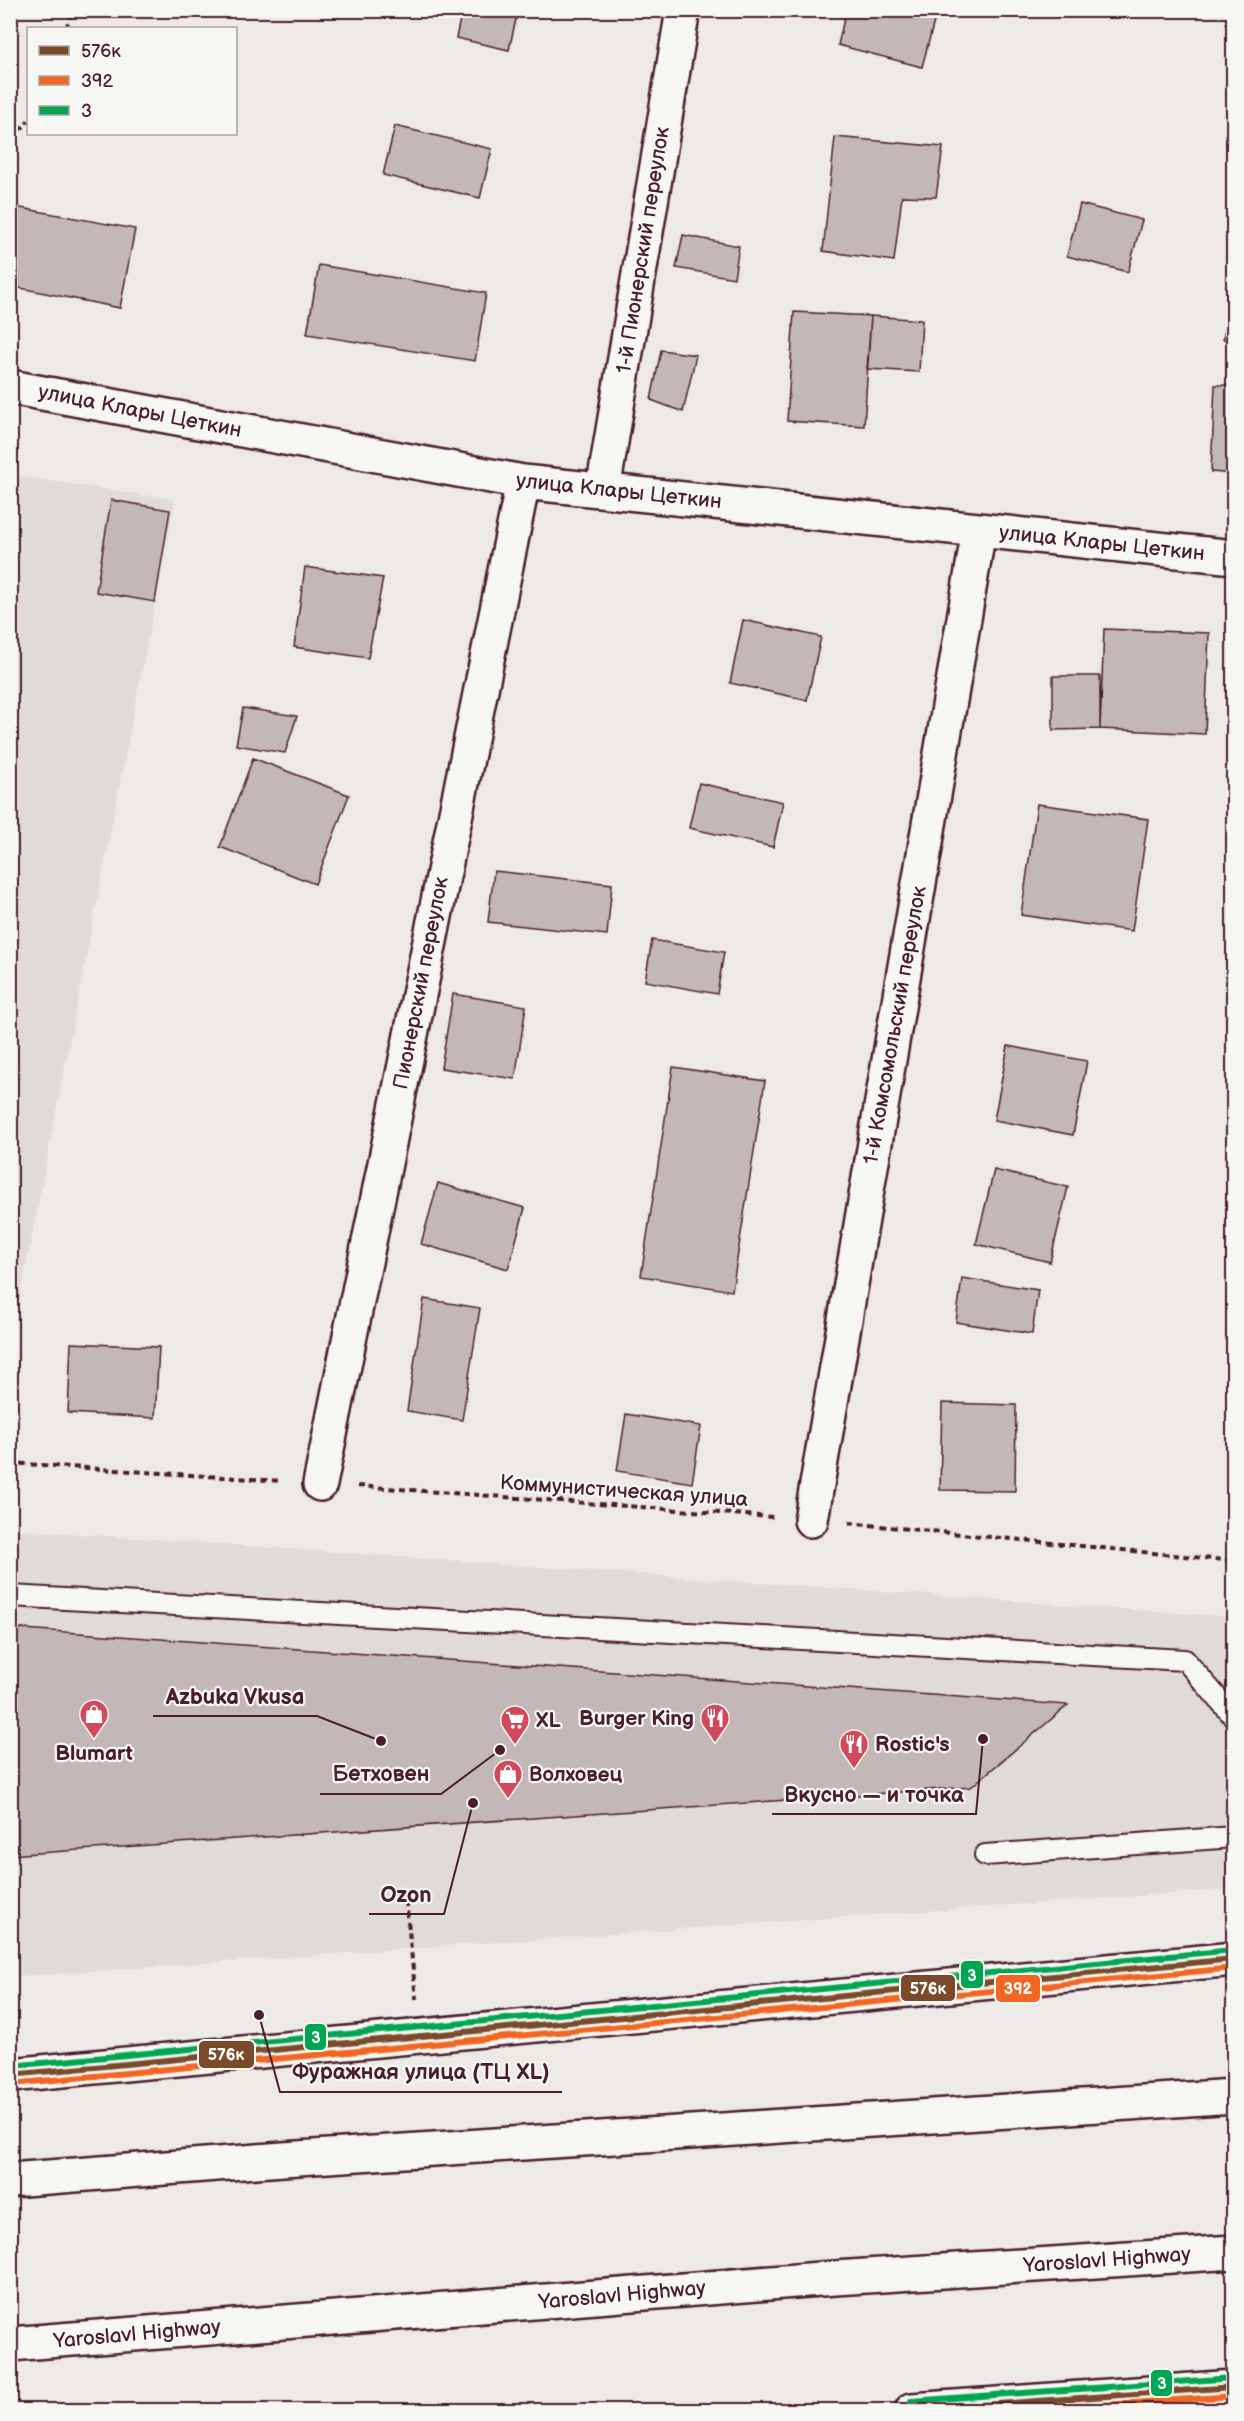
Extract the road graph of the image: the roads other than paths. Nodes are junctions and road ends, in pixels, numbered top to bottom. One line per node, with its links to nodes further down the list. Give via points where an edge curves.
1 (683, 10): 4 (main road, 1-й Пионерский переулок)
2 (10, 387): 3 (main road, улица Клары Цеткин)
3 (523, 482): 4 (main road, улица Клары Цеткин); 7 (main road, Пионерский переулок)
4 (603, 490): 5 (main road, улица Клары Цеткин)
5 (979, 530): 6 (main road, улица Клары Цеткин); 8 (main road, 1-й Комсомольский переулок)
6 (1233, 557)
7 (320, 1484)
8 (811, 1520)
9 (10, 1596): 10 (lane, via 1185,1660)
10 (1233, 1717)
11 (1233, 1837): 12 (lane)
12 (985, 1855)
13 (1233, 1959): 14 (main road)
14 (10, 2076)
15 (1233, 2096): 16 (main road)
16 (10, 2180)
17 (1233, 2252): 18 (main road, Yaroslavl Highway, via 820,2279)
18 (10, 2344)
19 (1233, 2387): 20 (main road)
20 (912, 2410)

